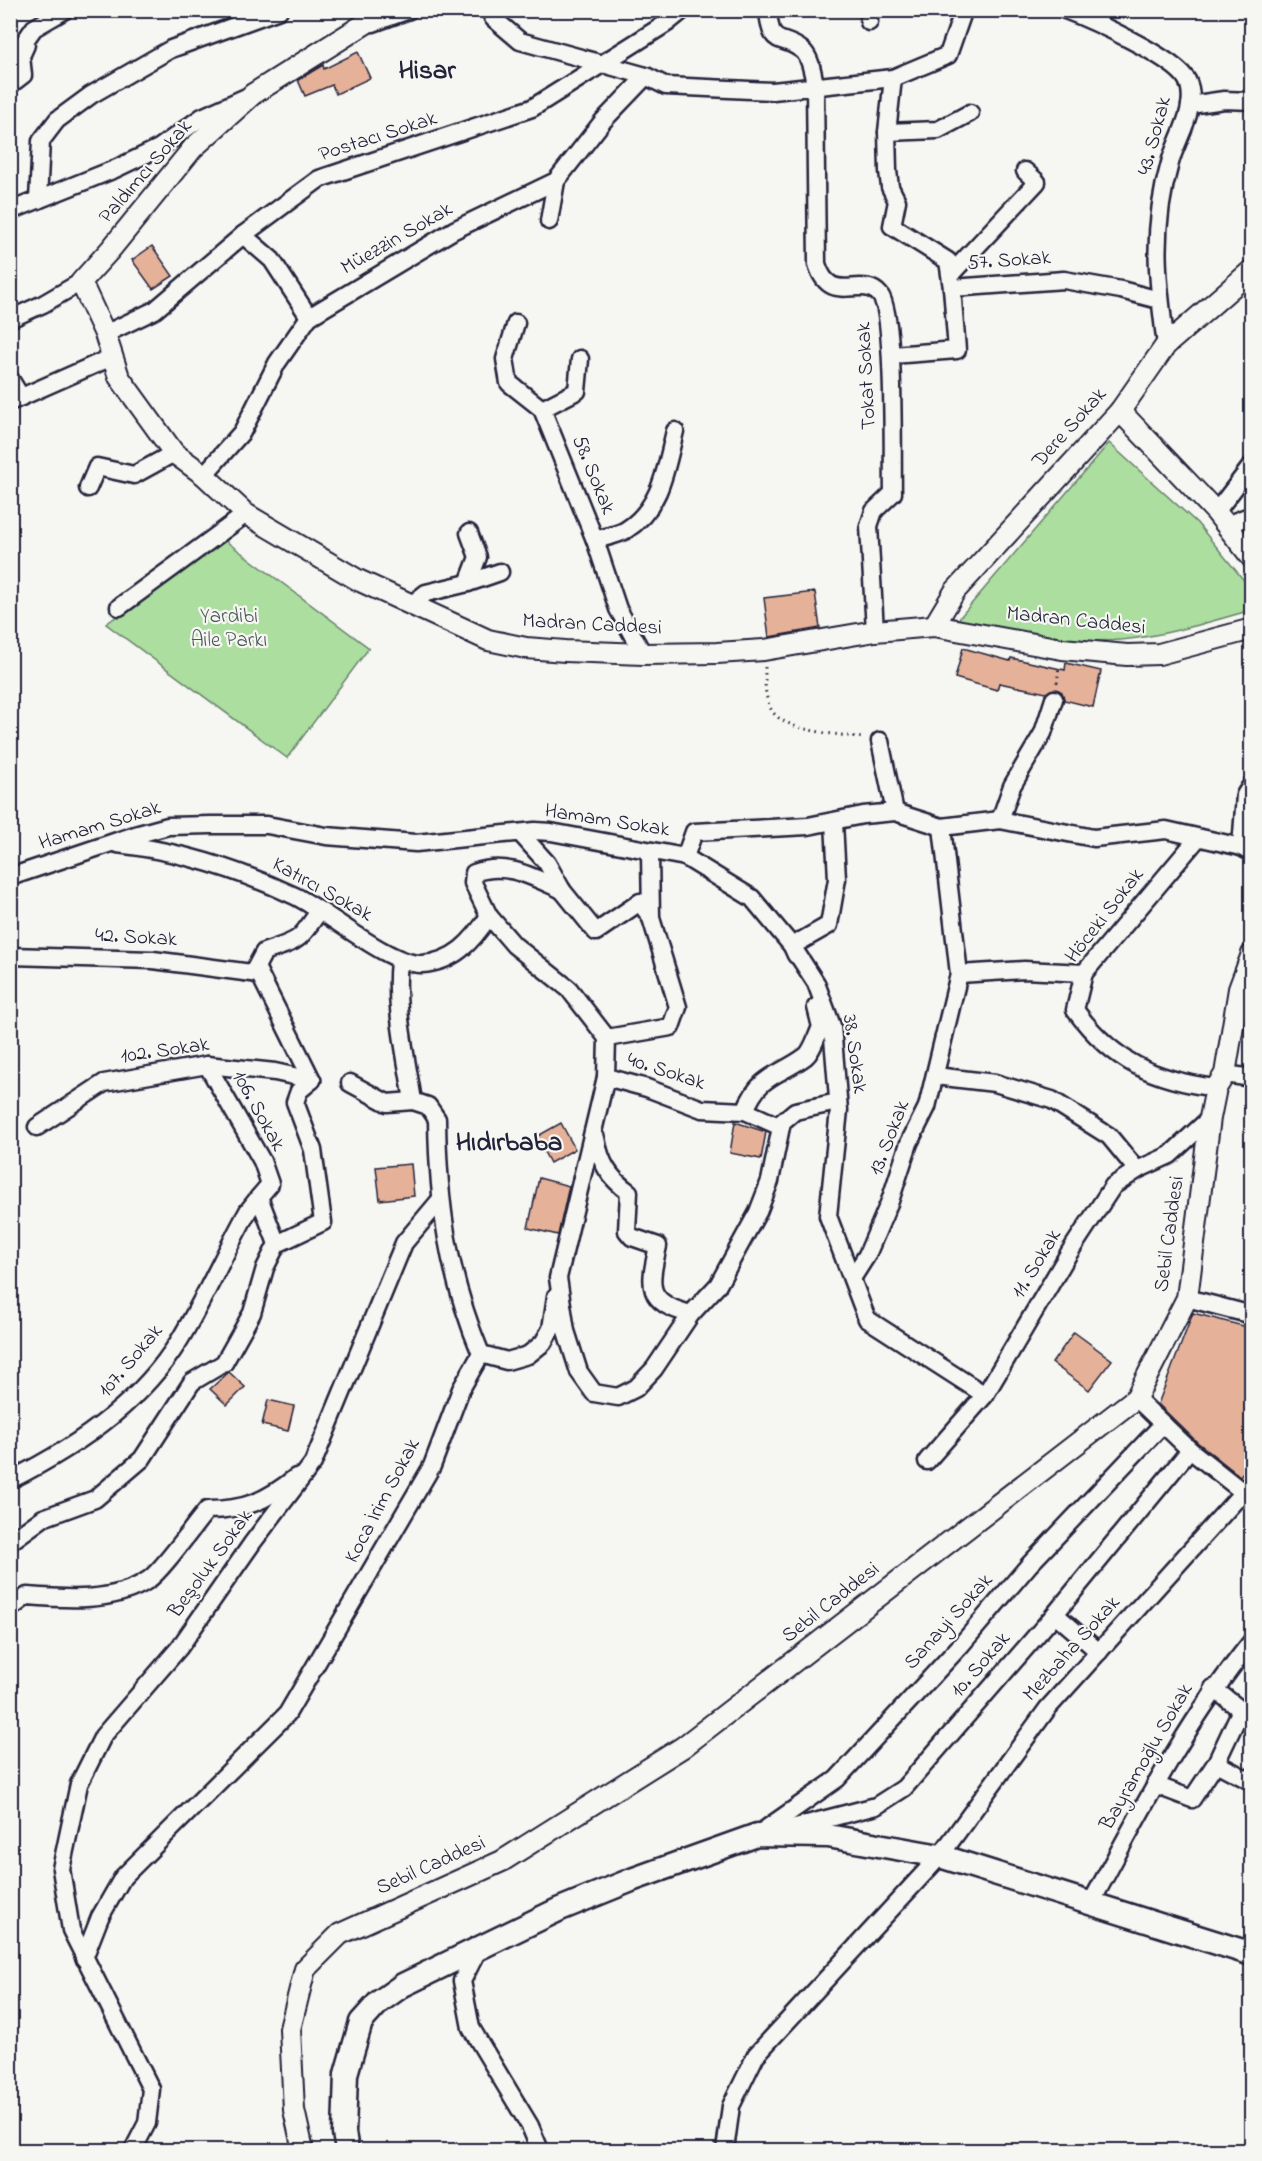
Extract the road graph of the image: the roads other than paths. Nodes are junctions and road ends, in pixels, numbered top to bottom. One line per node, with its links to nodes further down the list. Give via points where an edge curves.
1 (279, 10): 25 (street, via 171,49 91,95 57,120 41,141)
2 (387, 10): 10 (street)
3 (409, 10): 10 (street, Paldımcı Sokak)
4 (490, 10): 13 (street, via 493,18 520,41)
5 (683, 10): 13 (street, Postacı Sokak)
6 (768, 10): 17 (street, via 770,29 780,41 802,50)
7 (961, 10): 15 (street, via 948,55)
8 (1065, 10): 20 (street, 43. Sokak, via 1102,25 1179,69 1188,83)
9 (56, 13): 11 (street)
10 (367, 26): 18 (street, Paldımcı Sokak)
11 (34, 28): 12 (street); 16 (street, via 21,56 23,75)
12 (10, 62)
13 (603, 64): 14 (street); 28 (street, Postacı Sokak, via 531,108 318,179)
14 (646, 76): 17 (street, via 666,86 773,91); 24 (street, Müezzin Sokak, via 603,121)
15 (893, 78): 17 (street); 22 (street)
16 (10, 85)
17 (815, 85): 38 (street, Tokat Sokak, via 817,264 822,279 832,287 870,289 879,294 885,302)
18 (253, 94): 25 (street, via 202,117 159,148); 31 (street, Paldımcı Sokak, via 193,148)
19 (1251, 101): 20 (street)
20 (1190, 105): 32 (street, 43. Sokak, via 1170,162 1155,242)
21 (970, 113): 22 (street, via 938,130)
22 (887, 132): 30 (street, via 890,187 897,201 892,226 948,261)
23 (1025, 171): 30 (street, via 1037,182)
24 (556, 181): 27 (street); 33 (street, Müezzin Sokak, via 454,230)
25 (38, 200): 26 (street)
26 (10, 211)
27 (549, 221)
28 (243, 235): 33 (street, via 272,260); 36 (street, Postacı Sokak, via 155,310)
29 (1251, 270): 37 (street, Dere Sokak)
30 (952, 281): 32 (street, 57. Sokak, via 1064,280); 38 (street, 57. Sokak, via 957,350)
31 (81, 282): 34 (street); 36 (street, Madran Caddesi)
32 (1159, 300): 37 (street, 43. Sokak)
33 (309, 317): 48 (street, Müezzin Sokak, via 277,363 242,432)
34 (10, 319)
35 (516, 323): 43 (street, 58. Sokak, via 505,359 509,383)
36 (105, 334): 39 (street, Madran Caddesi)
37 (1166, 345): 44 (street, Dere Sokak)
38 (891, 356): 62 (street, Tokat Sokak, via 893,493 874,511 869,526)
39 (112, 357): 42 (street); 46 (street, Madran Caddesi, via 119,378)
40 (580, 359): 43 (street, via 577,392)
41 (10, 379): 42 (street)
42 (16, 400)
43 (542, 409): 54 (street, 58. Sokak)
44 (1120, 411): 52 (street); 60 (street, Dere Sokak, via 955,591)
45 (675, 431): 54 (street, via 658,494 646,513 625,531)
46 (174, 453): 48 (street, Madran Caddesi); 49 (street, via 134,475 97,467)
47 (1251, 465): 52 (street)
48 (204, 476): 50 (street, Madran Caddesi)
49 (88, 488)
50 (246, 514): 58 (street, Madran Caddesi); 59 (street)
51 (1251, 515): 52 (street)
52 (1221, 518): 55 (street)
53 (469, 533): 57 (street, via 478,557)
54 (595, 540): 63 (street, 58. Sokak, via 618,609)
55 (1251, 558)
56 (500, 572): 57 (street)
57 (468, 583): 58 (street, via 426,593)
58 (411, 605): 63 (street, Madran Caddesi, via 497,642 526,648)
59 (119, 607)
60 (934, 626): 61 (street, Madran Caddesi, via 1062,649 1127,655 1159,654); 62 (street, Madran Caddesi)
61 (1251, 629)
62 (875, 632): 63 (street, Madran Caddesi, via 764,650)
63 (643, 654)
64 (1054, 699): 68 (street, via 1043,733 1012,786)
65 (880, 741): 67 (street)
66 (1251, 784): 74 (street, via 1245,795)
67 (895, 812): 69 (street, Hamam Sokak); 70 (street, Hamam Sokak)
68 (1000, 820): 70 (street, Hamam Sokak); 72 (street, Hamam Sokak, via 1094,838 1166,830)
69 (834, 822): 76 (street, Hamam Sokak, via 694,832); 82 (street, via 837,879 829,925)
70 (942, 827): 88 (street, 13. Sokak)
71 (520, 833): 73 (street, Hamam Sokak, via 416,843 326,836 267,825 168,826); 75 (street, Hamam Sokak, via 551,832); 78 (street, via 547,863)
72 (1198, 838): 74 (street, Hamam Sokak); 86 (street, Höceki Sokak)
73 (113, 843): 77 (street, Hamam Sokak); 79 (street, Katırcı Sokak, via 165,849 209,863 289,893)
74 (1246, 850)
75 (650, 852): 76 (street, Hamam Sokak); 81 (street)
76 (685, 857): 82 (street, 38. Sokak, via 752,898)
77 (10, 877)
78 (562, 890): 80 (street, via 518,872 491,867 474,873 473,883); 81 (street, via 596,932 640,902)
79 (319, 911): 85 (street, Katırcı Sokak); 87 (street, via 292,944 264,952 256,967)
80 (489, 916): 85 (street, Katırcı Sokak, via 475,938 451,958 421,964); 89 (street, via 514,945 569,989)
81 (651, 918): 89 (street, via 678,1007 671,1027)
82 (792, 946): 98 (street, 38. Sokak, via 816,983 832,1026); 99 (street, via 822,1027 808,1054 764,1080)
83 (1251, 954): 95 (street, Sebil Caddesi, via 1239,988)
84 (10, 956): 87 (street, 42. Sokak, via 153,960)
85 (399, 961): 97 (street, via 398,992)
86 (1084, 973): 88 (street, via 1024,970); 95 (street, Höceki Sokak, via 1075,1010 1094,1036 1136,1068 1164,1078)
87 (259, 974): 94 (street)
88 (959, 974): 91 (street, 13. Sokak)
89 (607, 1038): 92 (street)
90 (207, 1065): 94 (street, 102. Sokak); 101 (street, 102. Sokak, via 104,1083); 105 (street, 106. Sokak, via 262,1161 270,1184)
91 (935, 1076): 104 (street, via 995,1083 1052,1100 1109,1136); 108 (street, 13. Sokak, via 890,1201)
92 (606, 1077): 99 (street, 40. Sokak, via 702,1109); 103 (street)
93 (1251, 1078): 95 (street, Höceki Sokak)
94 (312, 1080): 107 (street, via 299,1091 295,1102 313,1150 323,1222)
95 (1220, 1081): 100 (street, Sebil Caddesi)
96 (350, 1083): 97 (street, via 387,1103)
97 (413, 1101): 106 (street, via 429,1106 437,1119)
98 (838, 1102): 102 (street, via 795,1111); 108 (street, 38. Sokak, via 828,1216)
99 (745, 1111): 102 (street, 40. Sokak)
100 (1210, 1118): 104 (street, 11. Sokak, via 1170,1155); 110 (street, Sebil Caddesi)
101 (37, 1127)
102 (781, 1127): 111 (street, via 770,1181 758,1212 718,1286)
103 (594, 1131): 109 (street); 111 (street, via 599,1157 609,1175 629,1192 627,1231 658,1246 651,1278 653,1293 669,1309)
104 (1137, 1170): 114 (street, 11. Sokak, via 1113,1186)
105 (259, 1197): 107 (street); 120 (street, 107. Sokak, via 178,1342 148,1381 113,1416 44,1463)
106 (441, 1199): 113 (street, via 443,1227 459,1293); 119 (street, Beşoluk Sokak, via 404,1243)
107 (277, 1244): 122 (street, via 265,1268 252,1313 224,1362 192,1382 142,1459 95,1499 43,1518)
108 (853, 1277): 114 (street, via 867,1319)
109 (558, 1278): 111 (street, via 566,1331 579,1372 594,1393 618,1397 636,1388 654,1369); 113 (street, via 551,1329 543,1343 528,1354 507,1361)
110 (1187, 1298): 112 (street); 115 (street, Sebil Caddesi)
111 (691, 1314)
112 (1251, 1315)
113 (481, 1354): 136 (street, Koca İrim Sokak, via 461,1389 432,1466 287,1714 123,1877 100,1917)
114 (985, 1395): 118 (street, 11. Sokak)
115 (1136, 1398): 116 (street); 138 (street, Sebil Caddesi, via 683,1747 502,1861 340,1934 305,1969 290,2029 294,2110)
116 (1162, 1425): 117 (street); 131 (street, Sanayi Sokak, via 1029,1565 837,1779)
117 (1190, 1450): 121 (street); 124 (street, 10. Sokak)
118 (927, 1461)
119 (314, 1463): 123 (street, via 275,1494 250,1506 207,1510 149,1580 126,1591 100,1595 66,1599 27,1596); 136 (street, Beşoluk Sokak, via 179,1648 103,1736 79,1784 61,1869 71,1930)
120 (10, 1480)
121 (1247, 1487): 126 (street, Mezbaha Sokak)
122 (10, 1542)
123 (10, 1609)
124 (1054, 1614): 126 (street); 131 (street, 10. Sokak, via 904,1788 876,1806)
125 (1251, 1641): 127 (street, Bayramoğlu Sokak)
126 (1099, 1652): 132 (street, Mezbaha Sokak, via 1048,1708)
127 (1214, 1688): 128 (street, via 1242,1710); 130 (street, Bayramoğlu Sokak)
128 (1216, 1763): 129 (street); 130 (street, via 1192,1799)
129 (1251, 1782)
130 (1155, 1785): 133 (street, Bayramoğlu Sokak)
131 (758, 1835): 132 (main road, via 828,1836); 134 (main road, via 634,1879)
132 (940, 1856): 133 (main road); 141 (street, Mezbaha Sokak, via 756,2055 731,2106)
133 (1092, 1903): 135 (main road)
134 (479, 1948): 139 (main road, via 403,1985 379,2002 361,2022 345,2074); 140 (street, via 462,1981 471,2028 530,2126)
135 (1251, 1954)
136 (84, 1958): 137 (street, Beşoluk Sokak, via 151,2089 147,2122)
137 (133, 2151)
138 (303, 2151)
139 (347, 2151)
140 (540, 2151)
141 (725, 2151)

